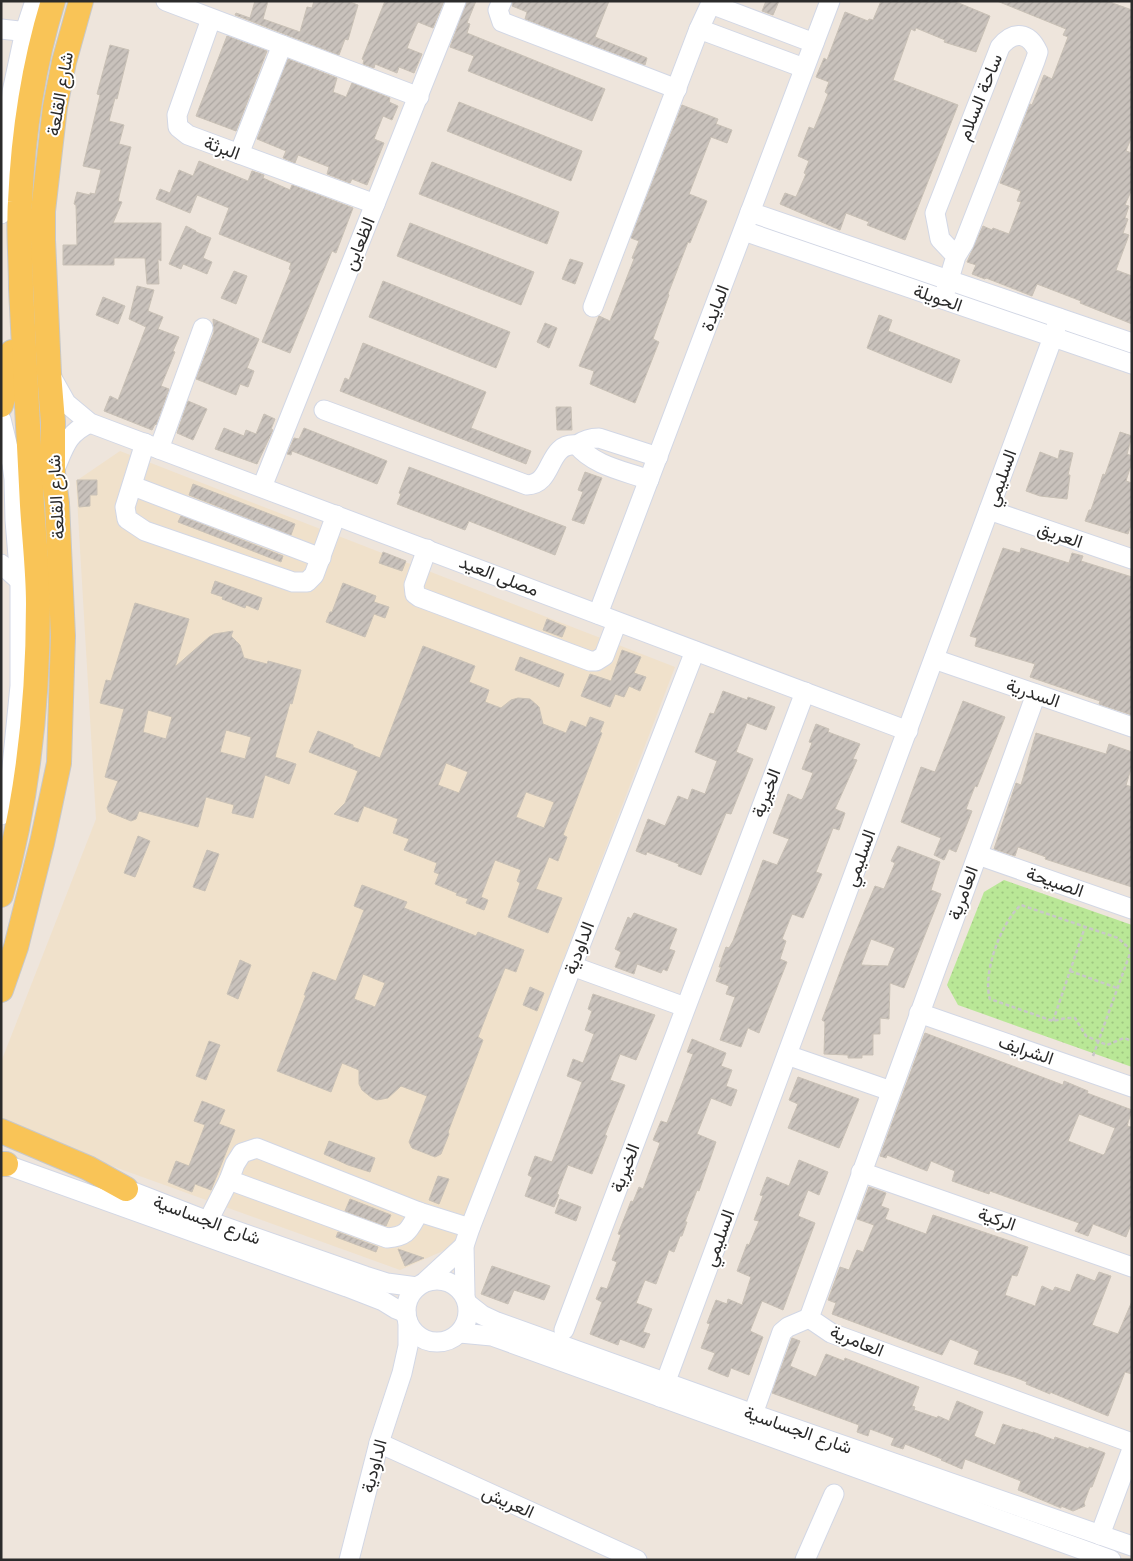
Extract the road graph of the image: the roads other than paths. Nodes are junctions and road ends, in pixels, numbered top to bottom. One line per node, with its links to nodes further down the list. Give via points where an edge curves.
1 (35, 1): 12 (street, شارع القلعة)
2 (53, 1): 12 (main road, شارع القلعة)
3 (81, 1): 33 (main road, شارع القلعة, via 55,107 44,210)
4 (166, 1): 9 (street)
5 (456, 1): 17 (street, الظعاين)
6 (502, 1): 16 (street, via 498,10 502,22)
7 (830, 1): 13 (street, المايدة)
8 (711, 3): 11 (street); 13 (street)
9 (211, 18): 14 (street); 18 (street, البرثة, via 177,115 178,127 188,135)
10 (1, 28): 12 (street)
11 (699, 30): 15 (street); 16 (street)
12 (34, 33): 21 (street, شارع القلعة, via 16,70); 24 (main road, شارع القلعة, via 35,70 23,157 19,238)
13 (814, 44): 15 (street, المايدة)
14 (282, 45): 17 (street); 18 (street)
15 (804, 68): 20 (street, المايدة)
16 (677, 89): 27 (street)
17 (418, 97): 19 (street, الظعاين)
18 (239, 154): 19 (street, البرثة)
19 (375, 204): 44 (street, الظعاين)
20 (750, 212): 22 (street, المايدة); 25 (street, الحويلة)
21 (1, 214)
22 (744, 231): 26 (street, الحويلة); 40 (street, المايدة)
23 (956, 256): 23 (street, ساحة السلام, via 964,243 1038,52 1026,36 1016,35 1000,47 935,213 940,239); 25 (street, ساحة السلام)
24 (21, 272): 34 (main road, via 14,290 10,320 12,371); 64 (main road, شارع القلعة, via 38,602 36,688 24,798)
25 (948, 280): 26 (street, ساحة السلام); 28 (street, الحويلة)
26 (943, 299): 30 (street, الحويلة)
27 (593, 307)
28 (1059, 318): 30 (street, السليمي); 31 (street, الحويلة)
29 (204, 328): 39 (street)
30 (1053, 338): 32 (street, الحويلة); 45 (street, السليمي)
31 (1132, 343)
32 (1132, 364)
33 (49, 373): 37 (street, مصلى العيد, via 66,404); 41 (main road, شارع القلعة)
34 (1, 405)
35 (324, 410): 38 (street, via 527,485 542,480 561,448)
36 (1, 418): 47 (street, via 12,464)
37 (90, 423): 39 (street, مصلى العيد); 41 (street, via 70,436)
38 (577, 445): 40 (street, via 587,439 599,438); 42 (street, via 596,461)
39 (152, 446): 43 (street); 44 (street, مصلى العيد)
40 (658, 457): 42 (street, المايدة)
41 (53, 473): 67 (main road, شارع القلعة, via 63,636 59,763 16,947)
42 (649, 480): 53 (street, المايدة)
43 (133, 486): 49 (street); 49 (street, via 125,507 126,519 145,531 294,582 307,582 314,575)
44 (262, 487): 46 (street, مصلى العيد)
45 (989, 510): 50 (street, العريق); 56 (street, السليمي)
46 (336, 515): 48 (street, مصلى العيد); 49 (street)
47 (8, 521): 52 (street)
48 (427, 549): 53 (street, مصلى العيد); 54 (street, via 414,585 415,594 419,597 596,662 604,656)
49 (321, 558)
50 (1132, 559)
51 (1, 564): 52 (street)
52 (20, 581): 61 (street, via 20,686)
53 (598, 614): 54 (street, مصلى العيد)
54 (618, 622): 55 (street, مصلى العيد)
55 (695, 651): 57 (street, مصلى العيد); 66 (street, الداودية)
56 (934, 659): 58 (street, السدرية); 60 (street, السليمي)
57 (805, 692): 60 (street, مصلى العيد); 68 (street, الخيرية)
58 (1036, 694): 59 (street, السدرية); 63 (street, العامرية)
59 (1132, 728)
60 (908, 731): 70 (street, السليمي)
61 (8, 747): 62 (street, via 11,778)
62 (1, 815)
63 (978, 855): 65 (street, الصبيحة); 69 (street, العامرية)
64 (1, 895)
65 (1132, 909)
66 (572, 966): 68 (street); 81 (street, الداودية)
67 (1, 990)
68 (685, 1007): 88 (street, الخيرية)
69 (919, 1013): 71 (street, الشرايف); 72 (street, العامرية)
70 (787, 1055): 72 (street); 92 (street, السليمي)
71 (1132, 1087)
72 (891, 1091): 76 (street, العامرية)
73 (1, 1131): 78 (main road, via 88,1168)
74 (1, 1140): 78 (street, شارع الجساسية)
75 (3, 1164): 86 (street, شارع الجساسية, via 347,1287 383,1301)
76 (861, 1172): 83 (street, الركية); 87 (street, العامرية)
77 (229, 1180): 79 (street, via 387,1238 407,1233); 79 (street, via 242,1153 257,1148); 80 (street)
78 (126, 1189): 80 (street, شارع الجساسية)
79 (419, 1212): 81 (street)
80 (208, 1222): 84 (street, شارع الجساسية, via 387,1283)
81 (470, 1228): 82 (street, الداودية)
82 (464, 1246): 84 (street, الداودية); 85 (street, الداودية)
83 (1132, 1267)
84 (422, 1284): 85 (street, via 437,1279 448,1281 457,1286); 86 (street, via 410,1294 406,1303)
85 (467, 1299): 89 (street, via 468,1320); 92 (street, شارع الجساسية, via 482,1315 497,1322)
86 (407, 1317): 90 (street, via 418,1335); 91 (street, الداودية, via 408,1346)
87 (809, 1318): 93 (street, via 782,1332); 95 (street, العامرية, via 831,1332)
88 (564, 1330)
89 (460, 1333): 90 (street, via 443,1342); 92 (street, شارع الجساسية, via 492,1336)
90 (433, 1342): 91 (street, الداودية, via 416,1354)
91 (402, 1373): 94 (street, الداودية)
92 (662, 1390): 93 (street, شارع الجساسية); 100 (street, شارع الجساسية)
93 (753, 1414): 98 (street, شارع الجساسية)
94 (379, 1443): 101 (street, الداودية); 102 (street, العريش)
95 (1132, 1443)
96 (1132, 1449): 98 (street)
97 (834, 1494): 103 (street)
98 (1100, 1535): 99 (street, شارع الجساسية)
99 (1132, 1546)
100 (1063, 1552): 104 (street, شارع الجساسية)
101 (349, 1560)
102 (637, 1560)
103 (804, 1560)
104 (1112, 1560)

